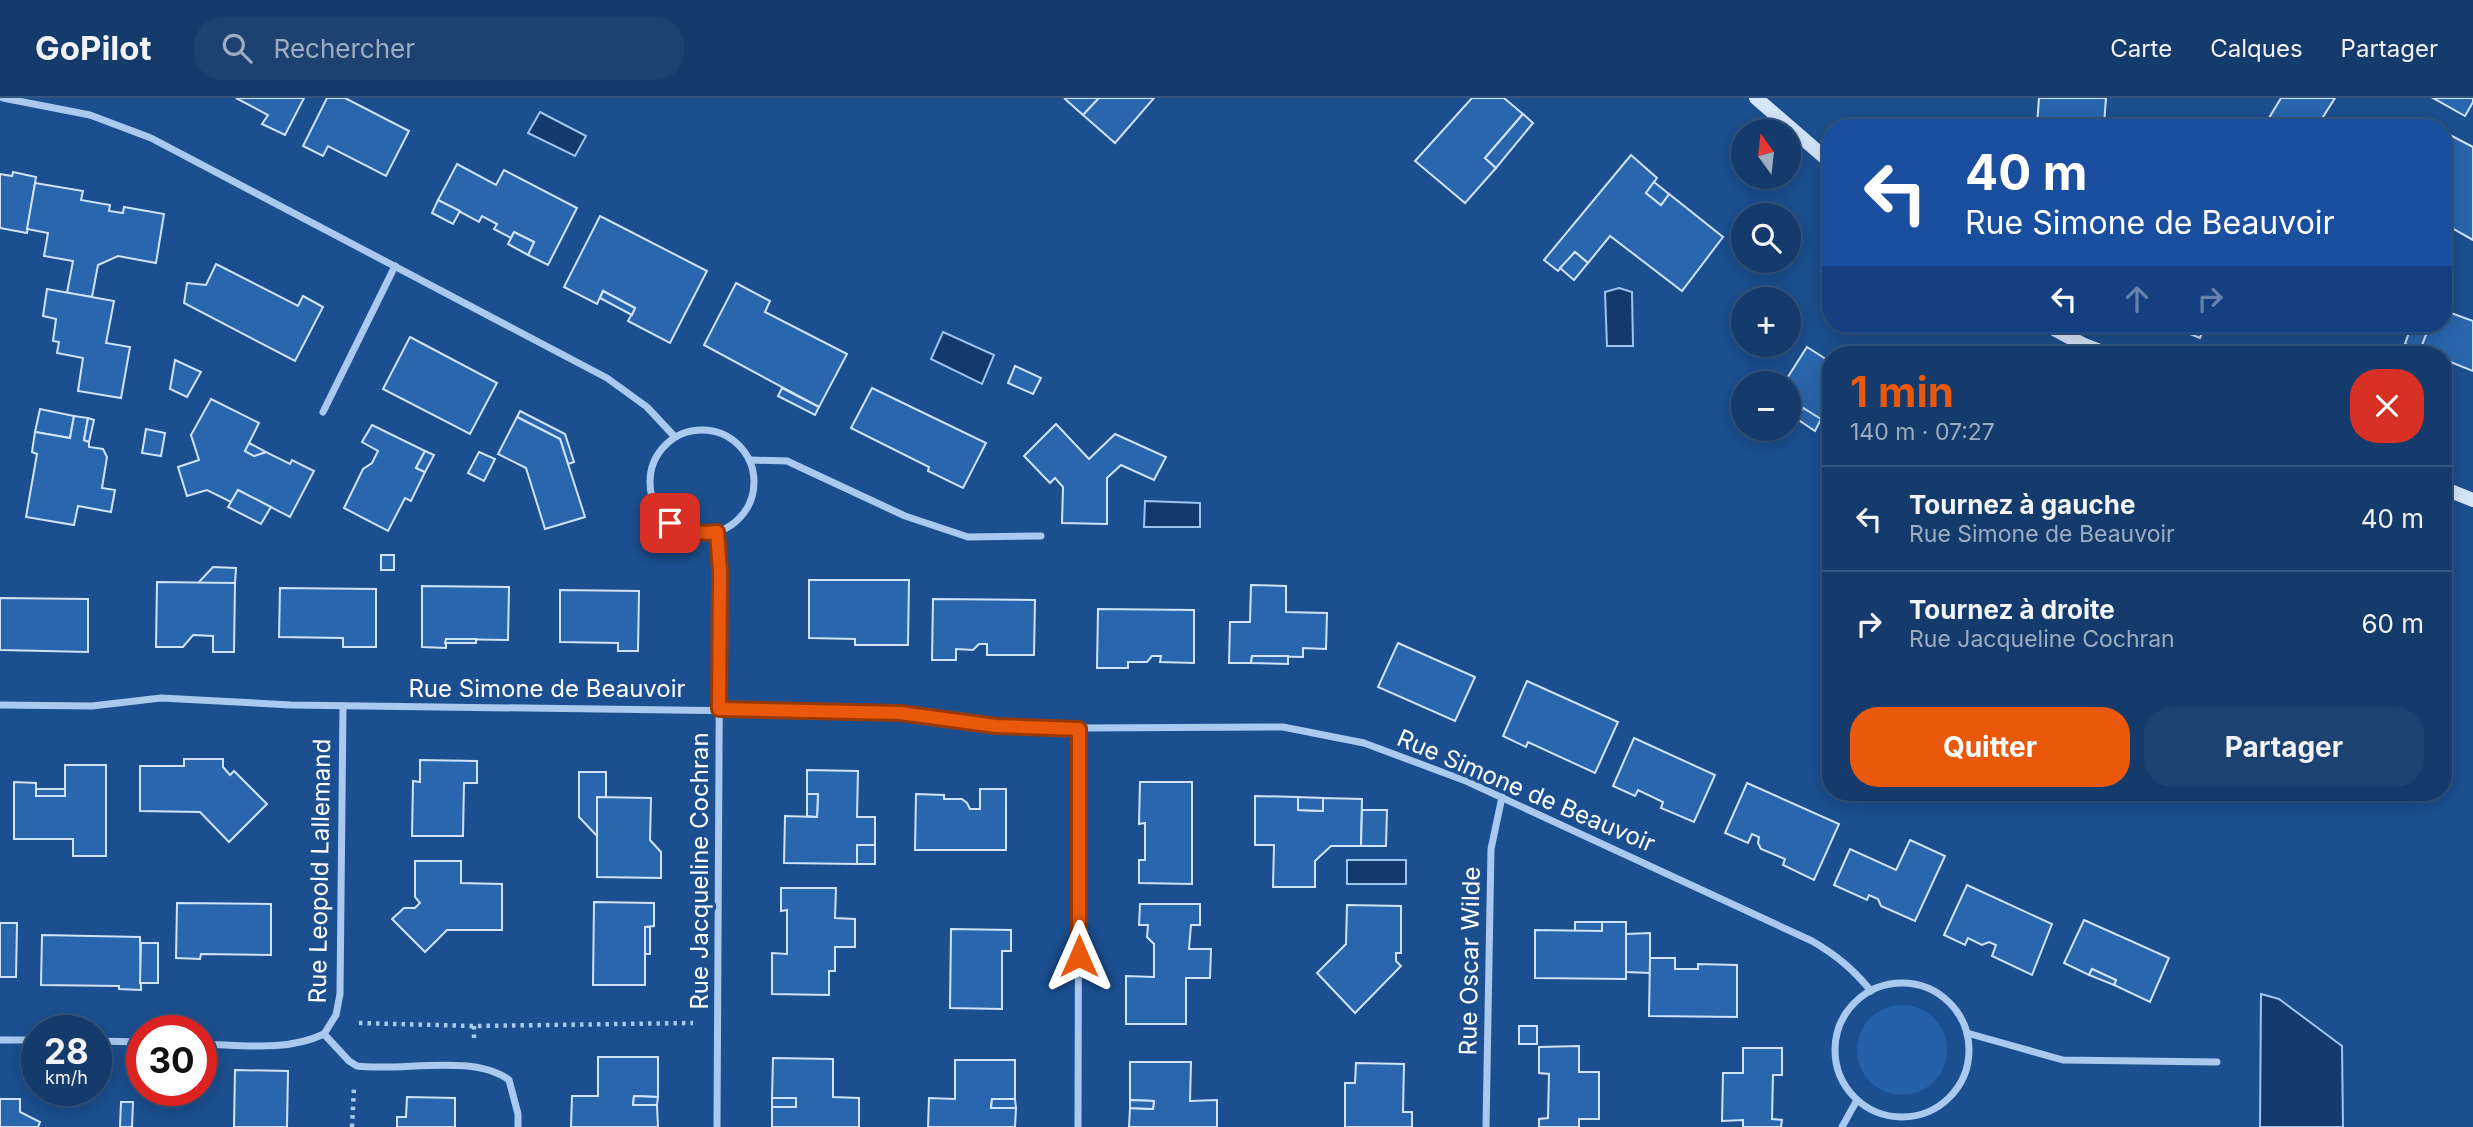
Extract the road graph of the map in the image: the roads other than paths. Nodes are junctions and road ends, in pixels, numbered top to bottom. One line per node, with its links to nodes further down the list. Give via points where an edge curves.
1 (3, 98): 4 (street, via 90,115 151,138)
2 (1756, 98): 3 (street)
3 (1822, 155)
4 (395, 266): 7 (street); 8 (street, via 607,378 647,407)
5 (2061, 333): 6 (street)
6 (2086, 346)
7 (323, 412)
8 (675, 437): 9 (street, via 709,430 726,435); 12 (street, via 654,463 652,495 664,517 684,531)
9 (750, 460): 12 (street, via 755,478 746,511); 13 (street, via 787,461 905,516 968,537)
10 (2452, 492): 11 (street)
11 (2473, 500)
12 (717, 532): 16 (street, Rue Jacqueline Cochran)
13 (1041, 536)
14 (0, 705): 15 (street, Rue Simone de Beauvoir, via 92,706 161,698)
15 (343, 706): 16 (street, Rue Simone de Beauvoir); 21 (street, Rue Leopold Lallemand, via 340,994 336,1015)
16 (719, 709): 17 (street, Rue Simone de Beauvoir, via 900,713 996,726); 28 (street, Rue Jacqueline Cochran)
17 (1079, 729): 18 (street, Rue Simone de Beauvoir, via 1283,727 1364,743); 29 (street)
18 (1502, 797): 19 (street, Rue Simone de Beauvoir, via 1812,941 1853,968); 30 (street, Rue Oscar Wilde, via 1491,849)
19 (1871, 991): 20 (street, via 1889,984 1928,988 1945,998); 26 (street, via 1841,1021 1835,1042 1843,1083)
20 (1967, 1032): 25 (street, via 2063,1060); 26 (street, via 1966,1073 1955,1092 1938,1107 1918,1116 1896,1118)
21 (324, 1034): 24 (street, via 305,1043 279,1046); 27 (street, via 356,1066 474,1066 497,1071 509,1080)
22 (0, 1040): 23 (street)
23 (21, 1040)
24 (217, 1044)
25 (2217, 1062)
26 (1857, 1100): 31 (street)
27 (518, 1127)
28 (717, 1127)
29 (1078, 1127)
30 (1486, 1127)
31 (1843, 1127)

